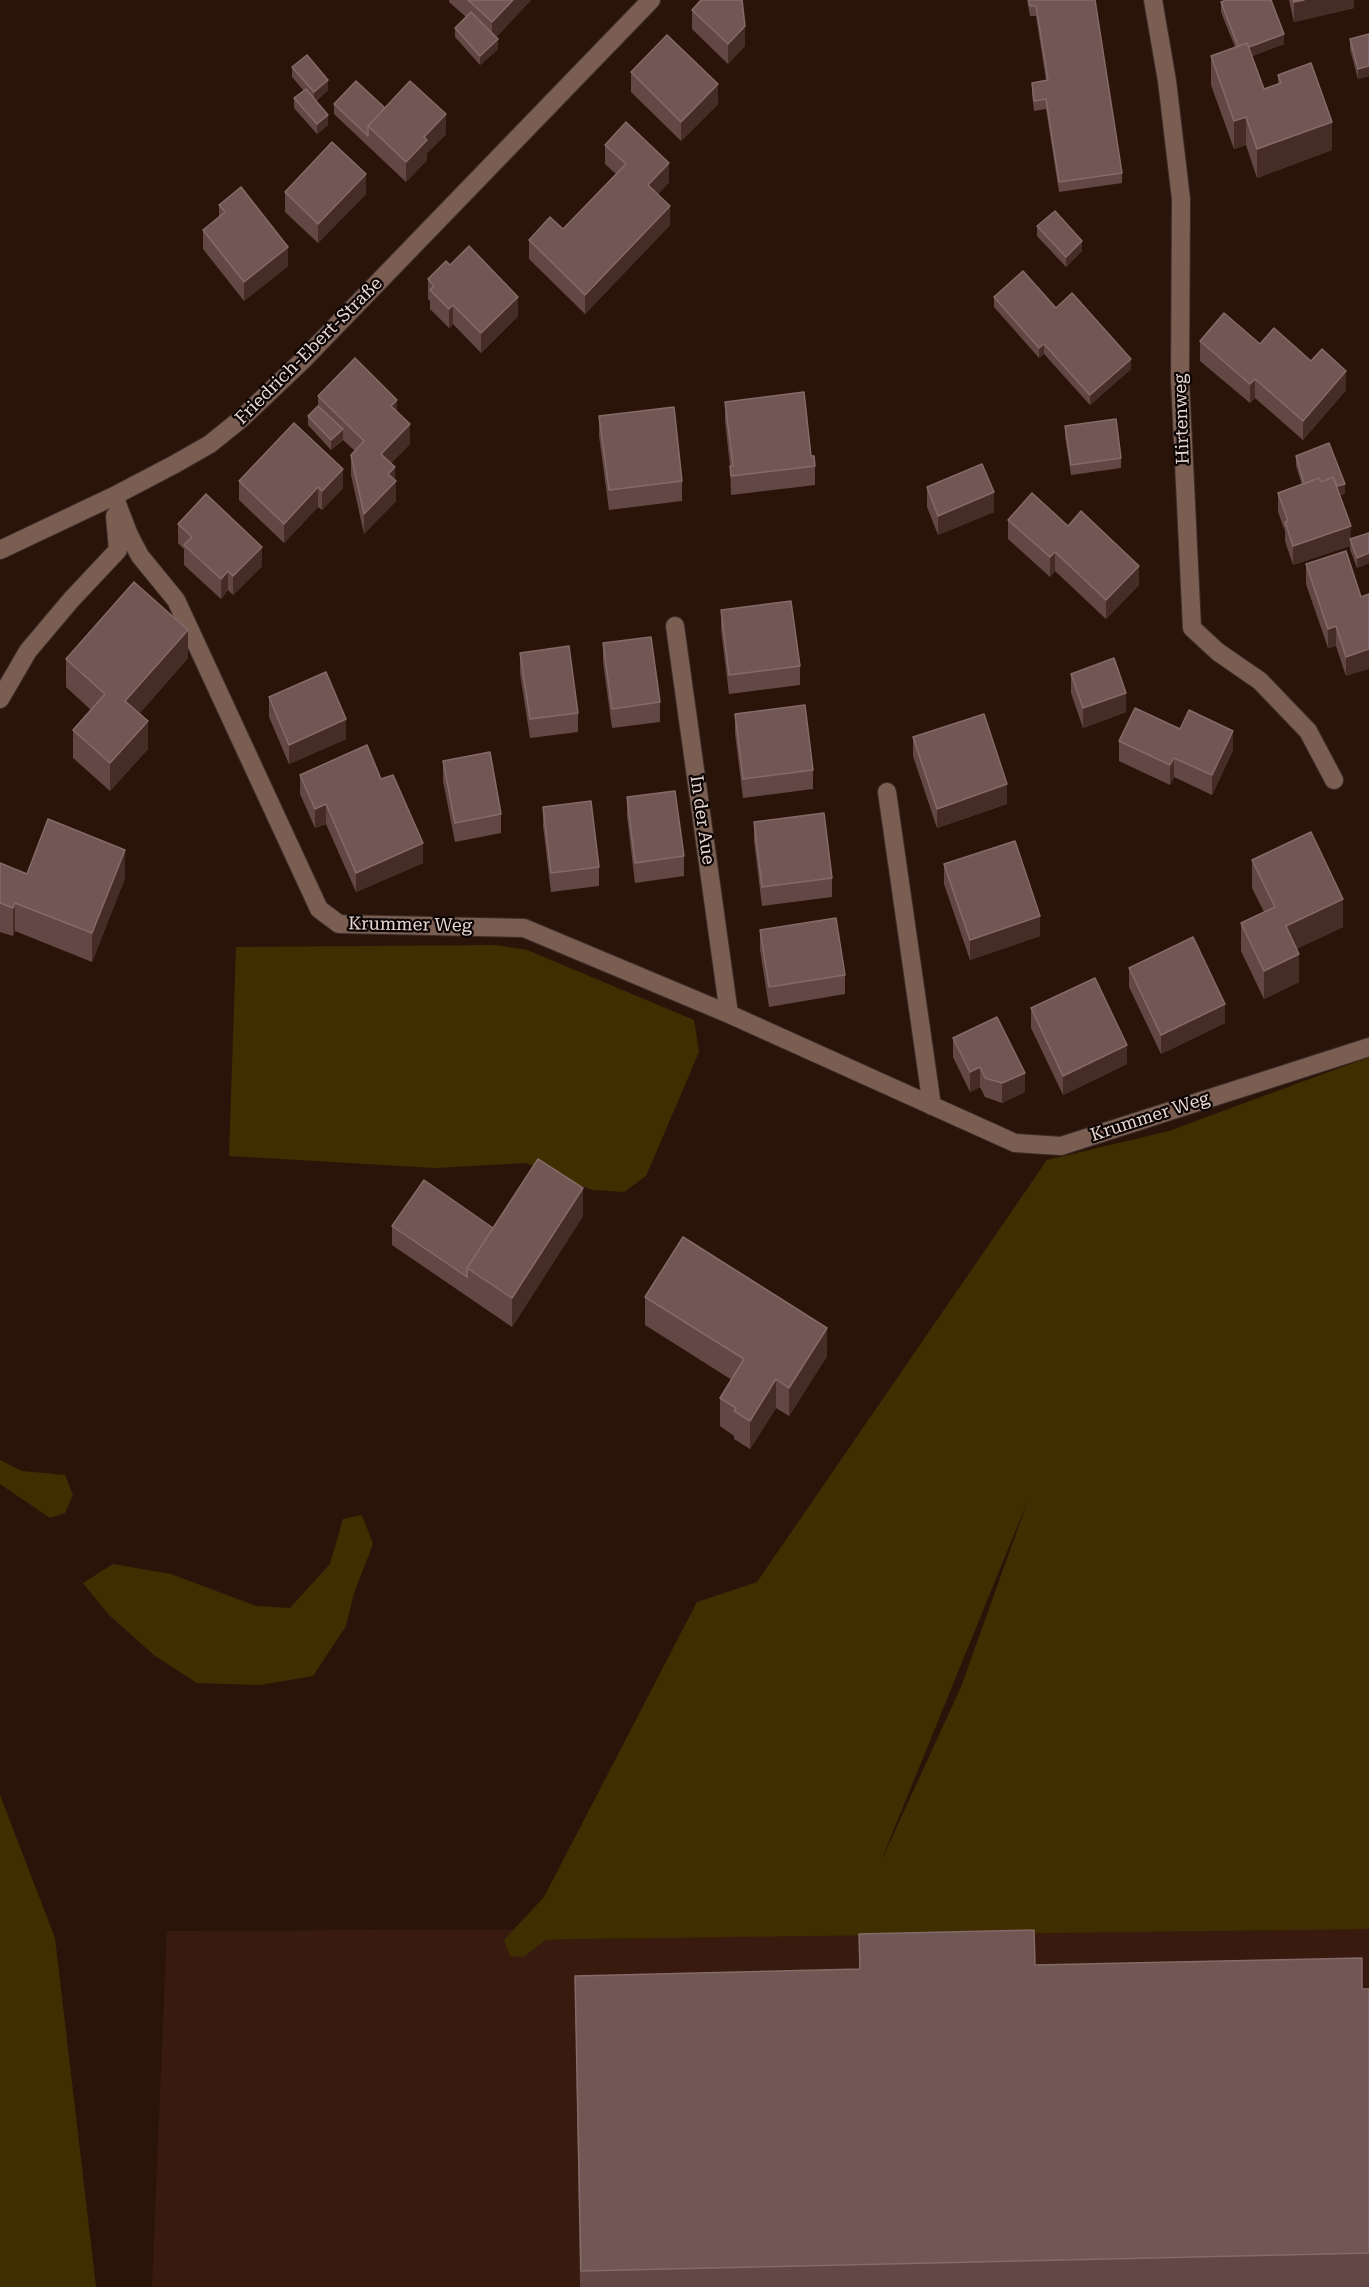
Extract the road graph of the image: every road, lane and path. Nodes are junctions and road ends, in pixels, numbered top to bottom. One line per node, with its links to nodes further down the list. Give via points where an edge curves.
1 (651, 0): 3 (street, Friedrich-Ebert-Straße, via 302,362 242,419 210,444)
2 (1153, 0): 7 (street, Hirtenweg, via 1181,199 1180,380 1192,628 1260,681 1308,731)
3 (114, 496): 4 (street, Friedrich-Ebert-Straße); 6 (street, via 118,550 28,651); 9 (street, Krummer Weg, via 140,556 176,600 319,909 339,924 524,928)
4 (0, 550)
5 (675, 626): 9 (street, In der Aue)
6 (0, 699)
7 (1334, 780)
8 (886, 792): 11 (street)
9 (729, 1014): 11 (street, Krummer Weg)
10 (1369, 1047): 11 (street, Krummer Weg, via 1061,1146 1015,1143)
11 (932, 1106)

